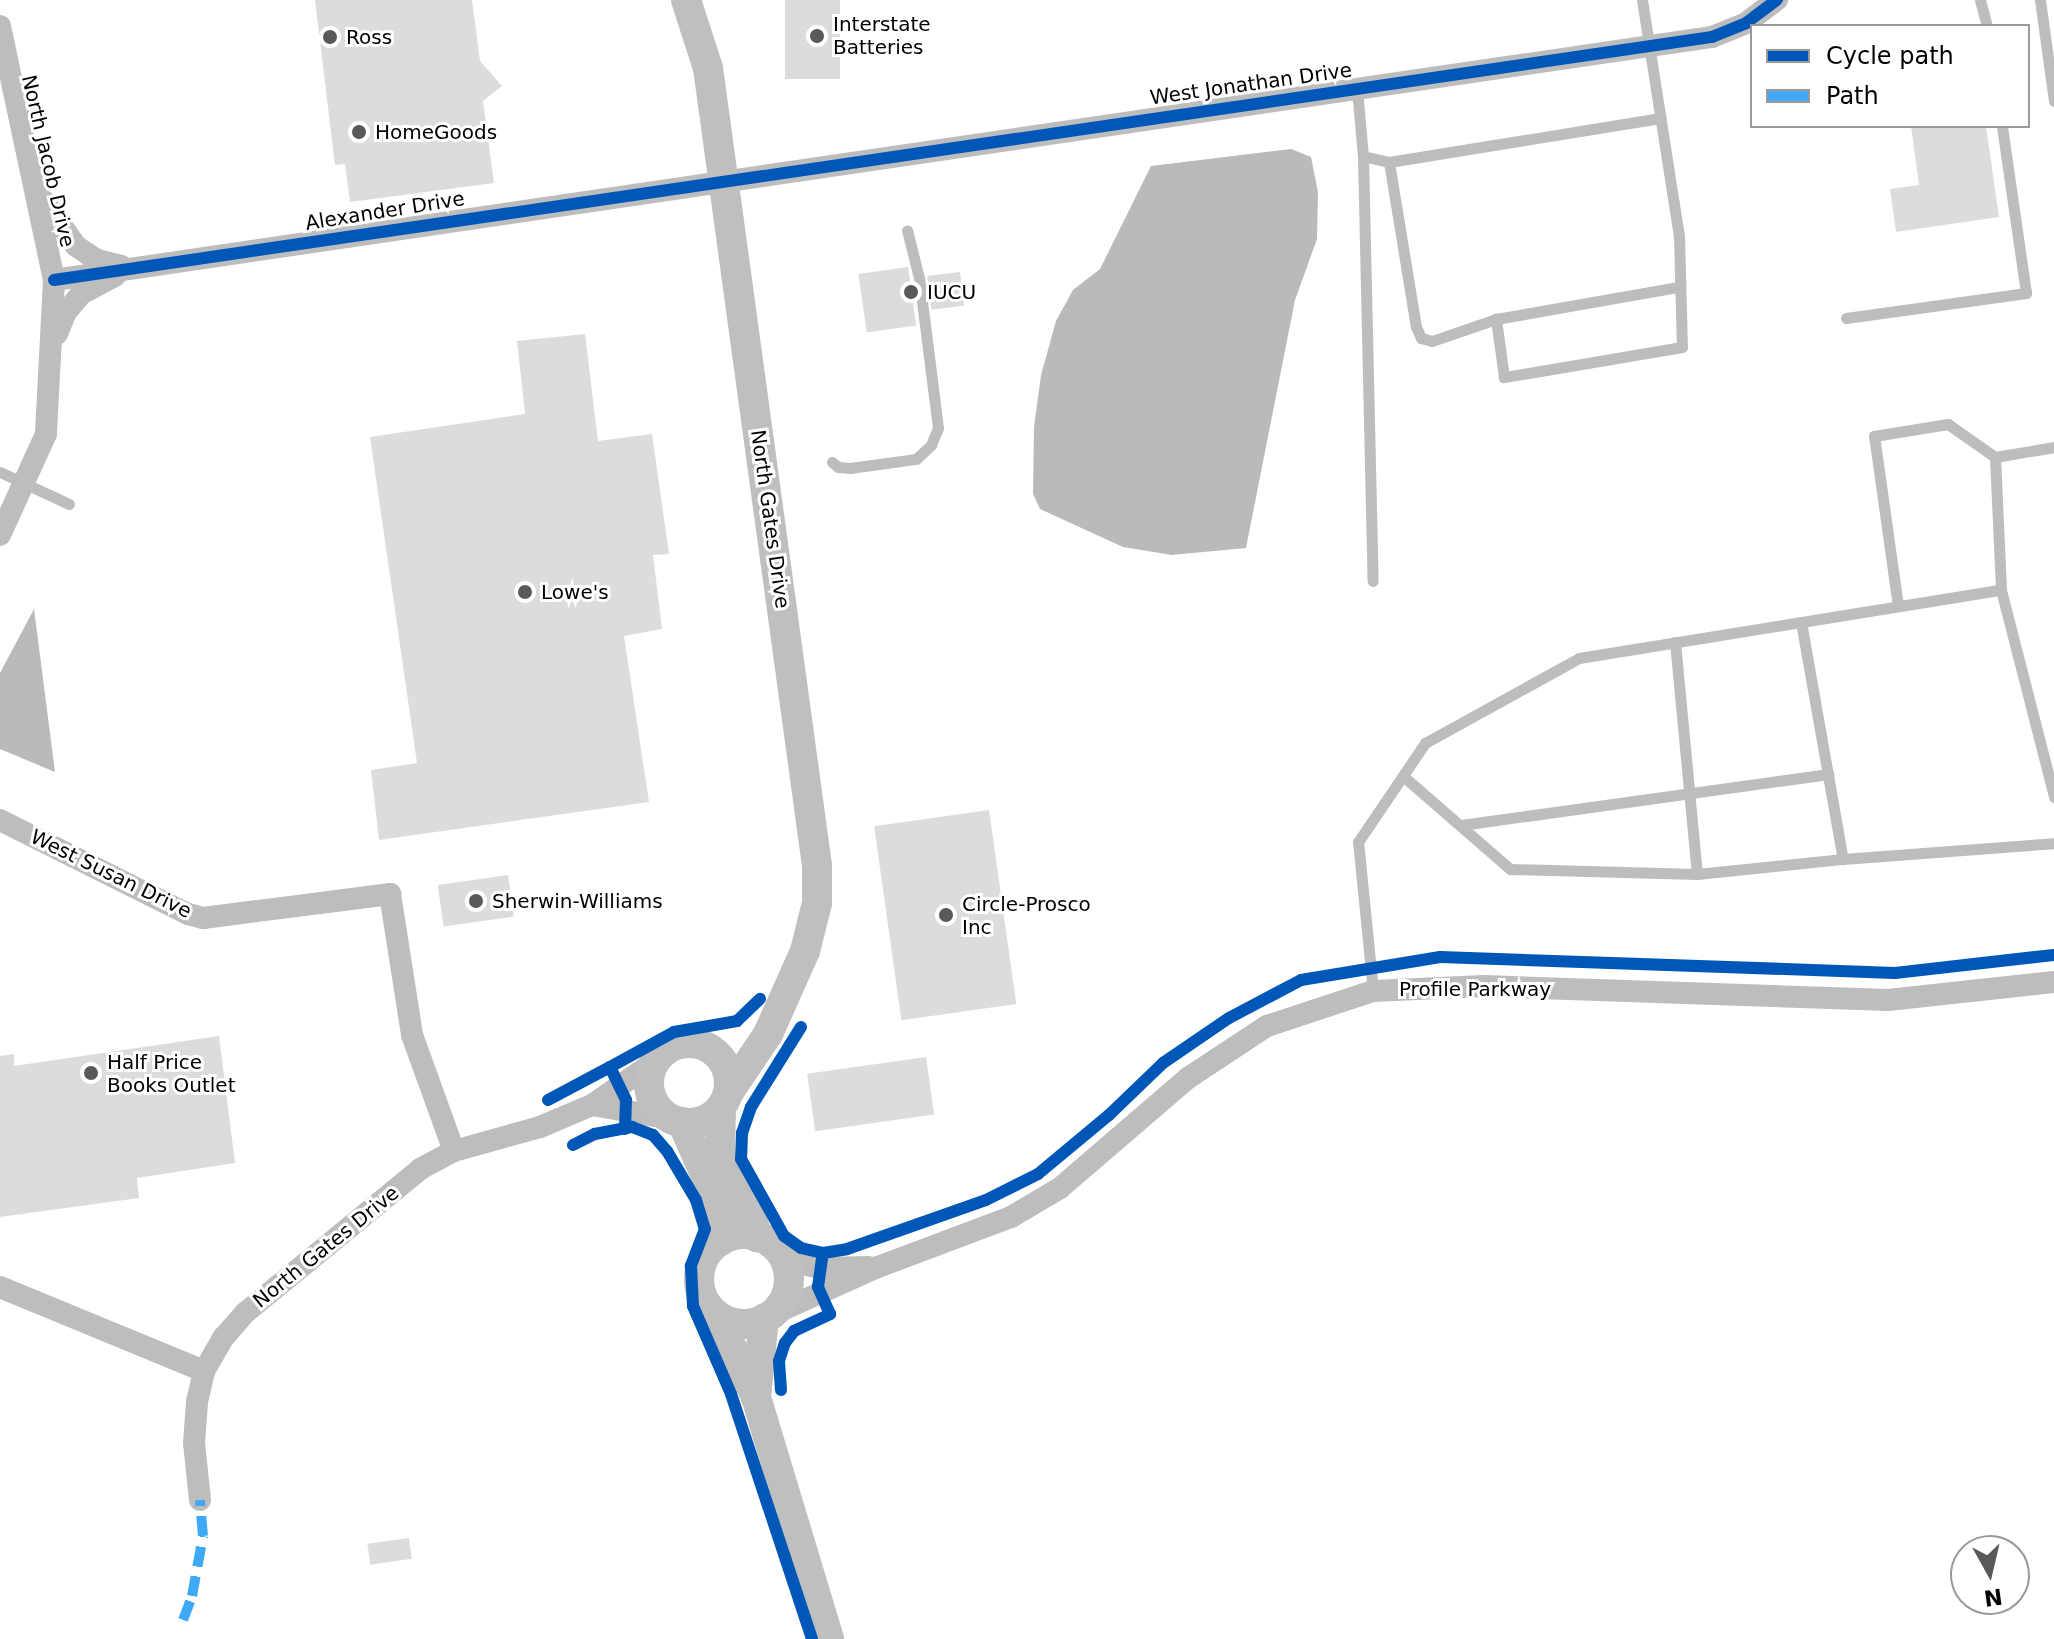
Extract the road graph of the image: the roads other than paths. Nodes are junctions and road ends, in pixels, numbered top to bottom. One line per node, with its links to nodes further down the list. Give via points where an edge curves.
1 (686, 0): 15 (street, North Gates Drive, via 708,68)
2 (1642, 0): 8 (lane)
3 (1777, 0): 8 (street, West Jonathan Drive, via 1746,23 1712,37)
4 (1980, 0): 6 (lane)
5 (2040, 0): 10 (lane)
6 (1986, 24)
7 (0, 26): 16 (street, North Jacob Drive)
8 (1649, 47): 9 (street, West Jonathan Drive); 11 (lane)
9 (1357, 89): 13 (lane); 15 (street, West Jonathan Drive, via 898,154)
10 (2054, 101)
11 (1660, 118): 14 (lane); 20 (lane, via 1679,235)
12 (2002, 128): 21 (lane, via 2026,293)
13 (1363, 156): 14 (lane); 31 (lane)
14 (1389, 162): 22 (lane, via 1421,338 1432,341)
15 (722, 185): 18 (street, Alexander Drive); 47 (street, North Gates Drive, via 817,866 817,903 808,940)
16 (36, 189): 18 (street, Alexander Drive, via 76,246 97,260); 19 (street, North Jacob Drive)
17 (907, 230): 26 (lane, via 919,278 938,428 931,445 916,459 850,468)
18 (130, 268): 19 (street, Alexander Drive); 23 (street, Alexander Drive, via 81,294 66,312 57,332)
19 (54, 280): 23 (street, North Jacob Drive)
20 (1677, 287): 22 (lane); 22 (lane, via 1682,347 1504,377)
21 (1846, 318)
22 (1496, 319)
23 (50, 379): 28 (street, North Jacob Drive, via 46,434)
24 (2054, 447): 25 (lane)
25 (1995, 457): 32 (lane); 33 (lane, via 1948,424 1874,436)
26 (832, 462)
27 (0, 472): 28 (lane)
28 (25, 486): 29 (lane); 30 (street, North Jacob Drive)
29 (69, 504)
30 (0, 535)
31 (1373, 581)
32 (2001, 590): 33 (lane); 39 (lane)
33 (1898, 606): 34 (lane)
34 (1801, 622): 35 (lane); 36 (lane)
35 (1675, 642): 37 (lane, via 1579,658 1425,743); 38 (lane)
36 (1828, 774): 38 (lane); 43 (lane)
37 (1403, 776): 41 (lane); 46 (lane, via 1358,842)
38 (1689, 793): 41 (lane); 44 (lane)
39 (2054, 797)
40 (0, 820): 53 (street, West Susan Drive, via 203,918 390,894 412,1035)
41 (1461, 825): 44 (lane, via 1510,869)
42 (2054, 843): 43 (lane)
43 (1843, 859): 44 (lane)
44 (1697, 874)
45 (2054, 982): 46 (street, Profile Parkway, via 1888,1000 1484,986)
46 (1373, 991): 57 (street, Profile Parkway, via 1267,1026 1188,1078 1060,1188 1011,1217)
47 (768, 1034): 48 (street); 50 (street, North Gates Drive)
48 (706, 1046): 49 (street, via 671,1046); 50 (street, via 728,1070)
49 (654, 1062): 51 (street, North Gates Drive); 52 (street, via 649,1088 653,1101)
50 (725, 1100): 52 (street, via 703,1121); 54 (street, via 720,1150 724,1170 752,1217)
51 (592, 1105): 52 (street); 53 (street, North Gates Drive, via 540,1127)
52 (677, 1121): 55 (street, via 721,1211)
53 (454, 1151): 61 (street, North Gates Drive, via 420,1169 245,1313)
54 (757, 1237): 55 (street, via 735,1235); 56 (street)
55 (721, 1241): 59 (street, via 710,1250 699,1276 700,1291)
56 (785, 1260): 57 (street, Profile Parkway, via 820,1268); 60 (street, via 788,1290)
57 (878, 1267): 60 (street, Profile Parkway)
58 (0, 1287): 61 (street)
59 (716, 1315): 60 (street, via 743,1324); 62 (street)
60 (768, 1316): 62 (street)
61 (204, 1371): 63 (street, North Gates Drive, via 194,1443)
62 (756, 1397): 64 (street)
63 (200, 1500)
64 (829, 1639)

